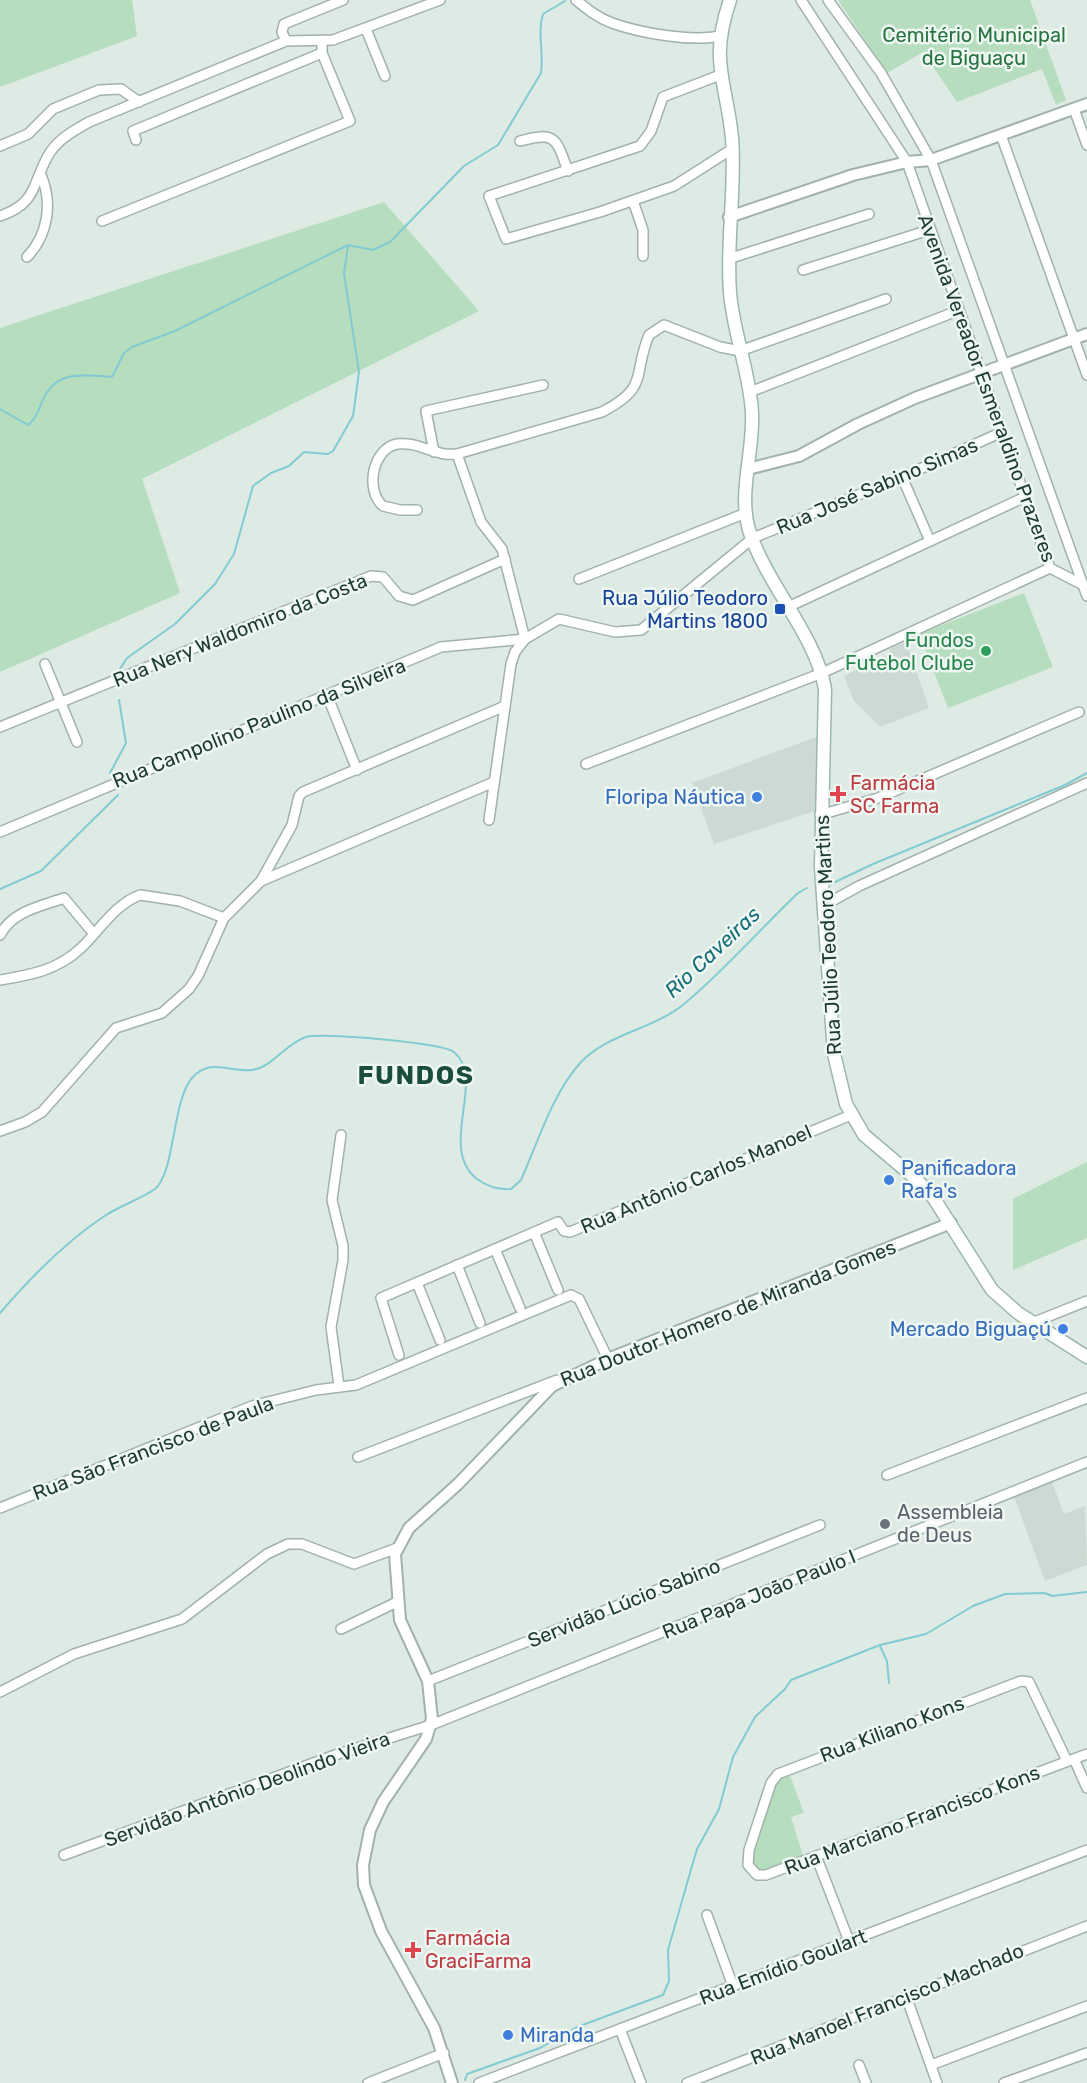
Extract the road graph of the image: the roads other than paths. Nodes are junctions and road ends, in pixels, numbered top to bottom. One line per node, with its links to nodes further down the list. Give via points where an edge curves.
1 (343, 0): 9 (street, via 284,24)
2 (440, 0): 7 (street)
3 (576, 0): 8 (street, via 598,16 623,26 691,38)
4 (730, 0): 8 (main road, Rua Júlio Teodoro Martins)
5 (801, 0): 24 (street, Avenida Vereador Esmeraldino Prazeres)
6 (828, 0): 23 (street, Avenida Vereador Esmeraldino Prazeres, via 881,73)
7 (366, 29): 10 (street); 13 (street)
8 (720, 36): 12 (main road, Rua Júlio Teodoro Martins)
9 (286, 41): 10 (street); 14 (street)
10 (322, 42): 11 (street)
11 (322, 53): 18 (street, via 133,131); 31 (street, via 350,121)
12 (720, 75): 22 (main road, Rua Júlio Teodoro Martins); 25 (street, via 663,97 651,131 640,146)
13 (385, 76)
14 (138, 102): 21 (street, via 121,89 99,90 53,109 28,134); 26 (street, via 64,137 51,151)
15 (1087, 104): 16 (street)
16 (1074, 109): 17 (street); 20 (street)
17 (1001, 135): 23 (street); 40 (street)
18 (136, 140)
19 (520, 141): 25 (street, via 543,135 557,141)
20 (1087, 145)
21 (0, 146)
22 (732, 149): 27 (street, via 683,181); 30 (main road, Rua Júlio Teodoro Martins)
23 (932, 160): 24 (street); 42 (street, Avenida Vereador Esmeraldino Prazeres)
24 (907, 162): 30 (street, via 853,175); 32 (street, Avenida Vereador Esmeraldino Prazeres)
25 (568, 171): 27 (street, via 489,196 506,240)
26 (41, 175): 29 (street, via 26,202); 34 (street, via 48,195 47,217 40,240)
27 (633, 201): 33 (street, via 643,230)
28 (869, 214): 35 (street)
29 (0, 216)
30 (729, 217): 35 (main road, Rua Júlio Teodoro Martins)
31 (102, 220)
32 (929, 230): 36 (street); 38 (street, Avenida Vereador Esmeraldino Prazeres)
33 (643, 256)
34 (27, 257)
35 (728, 259): 41 (main road, Rua Júlio Teodoro Martins)
36 (803, 270)
37 (886, 299): 41 (street)
38 (957, 310): 43 (street, Avenida Vereador Esmeraldino Prazeres); 46 (street)
39 (1087, 334): 40 (street)
40 (1074, 339): 42 (street); 44 (street)
41 (740, 351): 46 (main road, Rua Júlio Teodoro Martins); 49 (street, via 720,347 669,325 658,327 646,341 637,382 622,401 583,420)
42 (1004, 364): 43 (street); 60 (street, Avenida Vereador Esmeraldino Prazeres)
43 (980, 373): 47 (street, Avenida Vereador Esmeraldino Prazeres); 50 (street, via 858,424 799,456)
44 (1087, 375)
45 (543, 384): 48 (street, via 426,411)
46 (750, 392): 50 (main road, Rua Júlio Teodoro Martins, via 752,440)
47 (1002, 432): 51 (street, Rua José Sabino Simas); 52 (street, Avenida Vereador Esmeraldino Prazeres)
48 (434, 452): 49 (street); 53 (street, via 398,444 385,450 376,461 375,489 379,502 400,510)
49 (457, 454): 57 (street, via 481,522)
50 (748, 469): 54 (main road, Rua Júlio Teodoro Martins)
51 (902, 477): 55 (street, Rua José Sabino Simas); 56 (street)
52 (1025, 497): 56 (street); 58 (street, Avenida Vereador Esmeraldino Prazeres)
53 (417, 510)
54 (746, 513): 55 (main road, Rua Júlio Teodoro Martins); 59 (street)
55 (753, 538): 62 (main road, Rua Júlio Teodoro Martins); 63 (street, Rua José Sabino Simas, via 641,630 615,632 558,619)
56 (930, 541): 62 (street)
57 (505, 559): 63 (street); 67 (street, Rua Nery Waldomiro da Costa, via 413,600 399,596 383,577 371,576)
58 (1050, 568): 60 (street, Avenida Vereador Esmeraldino Prazeres); 65 (street)
59 (579, 579)
60 (1084, 582): 61 (street)
61 (1087, 596)
62 (788, 607): 65 (main road, Rua Júlio Teodoro Martins)
63 (525, 639): 66 (street, Rua Campolino Paulino da Silveira, via 448,645); 68 (street, via 513,658)
64 (45, 664): 67 (street)
65 (822, 673): 72 (street); 76 (main road, Rua Júlio Teodoro Martins, via 826,704)
66 (327, 694): 73 (street); 78 (street, Rua Campolino Paulino da Silveira)
67 (61, 702): 70 (street, Rua Nery Waldomiro da Costa); 71 (street)
68 (505, 706): 73 (street); 74 (street)
69 (1079, 712): 76 (street, via 878,798)
70 (0, 727)
71 (77, 742)
72 (586, 764)
73 (357, 770): 79 (street, via 303,792 292,825)
74 (494, 782): 77 (street); 79 (street)
75 (1087, 783): 80 (street, via 879,876)
76 (820, 815): 80 (main road, Rua Júlio Teodoro Martins)
77 (489, 820)
78 (0, 832)
79 (261, 880): 81 (street)
80 (823, 906): 85 (main road, Rua Júlio Teodoro Martins, via 836,1068)
81 (225, 918): 82 (street, via 180,901 140,895 116,910); 86 (street, via 198,976 183,995 162,1013 116,1028 42,1112)
82 (94, 934): 83 (street, via 64,898 15,916); 84 (street, via 59,965 32,975)
83 (0, 935)
84 (0, 980)
85 (851, 1115): 88 (main road, Rua Júlio Teodoro Martins, via 872,1143 925,1187); 89 (street, Rua Antônio Carlos Manoel, via 570,1232 564,1231 558,1222)
86 (0, 1131)
87 (341, 1135): 103 (street, via 332,1200 343,1246 331,1327)
88 (951, 1223): 97 (main road, Rua Júlio Teodoro Martins, via 992,1290); 101 (street, Rua Doutor Homero de Miranda Gomes)
89 (534, 1232): 90 (street, Rua Antônio Carlos Manoel); 93 (street)
90 (495, 1249): 91 (street, Rua Antônio Carlos Manoel); 95 (street)
91 (457, 1265): 92 (street, Rua Antônio Carlos Manoel); 96 (street)
92 (417, 1283): 98 (street); 99 (street, Rua Antônio Carlos Manoel, via 381,1299)
93 (558, 1290)
94 (1087, 1301): 97 (street)
95 (519, 1308)
96 (480, 1323)
97 (1032, 1323): 100 (main road, Rua Júlio Teodoro Martins)
98 (440, 1340)
99 (399, 1355)
100 (1087, 1357)
101 (608, 1359): 102 (street, Rua Doutor Homero de Miranda Gomes); 103 (street, Rua São Francisco de Paula, via 579,1299 571,1295 356,1385)
102 (568, 1377): 105 (street); 110 (street, Rua Doutor Homero de Miranda Gomes, via 548,1390 465,1476 414,1522)
103 (339, 1386): 108 (street, Rua São Francisco de Paula, via 252,1407)
104 (1087, 1398): 107 (street)
105 (358, 1457)
106 (1087, 1462): 115 (street, Rua Papa João Paulo I)
107 (887, 1474)
108 (0, 1508)
109 (819, 1525): 113 (street, Servidão Lúcio Sabino)
110 (397, 1548): 111 (street, Rua Doutor Homero de Miranda Gomes); 114 (street, via 354,1564 302,1544 288,1544 267,1554 182,1619 74,1654)
111 (397, 1602): 112 (street); 113 (street, Rua Doutor Homero de Miranda Gomes, via 402,1626)
112 (341, 1629)
113 (428, 1681): 115 (street, Rua Doutor Homero de Miranda Gomes)
114 (0, 1692)
115 (431, 1725): 120 (street, Servidão Antônio Deolindo Vieira, via 338,1754); 130 (street, Rua Doutor Homero de Miranda Gomes, via 378,1811 366,1842 363,1865 366,1895 375,1918)
116 (1087, 1754): 117 (street, Rua Marciano Francisco Kons)
117 (1071, 1760): 118 (street); 121 (street, Rua Marciano Francisco Kons); 122 (street, Rua Kiliano Kons, via 1029,1682 1021,1681 778,1774 771,1783 748,1850 748,1865)
118 (1087, 1788)
119 (1087, 1850): 125 (street, Rua Emídio Goulart)
120 (64, 1855)
121 (816, 1856): 122 (street, Rua Marciano Francisco Kons); 125 (street)
122 (757, 1875)
123 (707, 1915): 126 (street)
124 (1087, 1926): 127 (street, Rua Manoel Francisco Machado)
125 (849, 1941): 126 (street, Rua Emídio Goulart)
126 (733, 1986): 129 (street, Rua Emídio Goulart)
127 (906, 1996): 133 (street); 138 (street, Rua Manoel Francisco Machado)
128 (1087, 2006): 133 (street)
129 (620, 2029): 136 (street, Rua Emídio Goulart); 137 (street)
130 (444, 2053): 134 (street); 135 (street, Rua Doutor Homero de Miranda Gomes)
131 (1087, 2053): 141 (street)
132 (859, 2065): 139 (street)
133 (931, 2065): 140 (street)
134 (368, 2083)
135 (452, 2083)
136 (479, 2083)
137 (641, 2083)
138 (687, 2083)
139 (866, 2083)
140 (937, 2083)
141 (1004, 2083)

